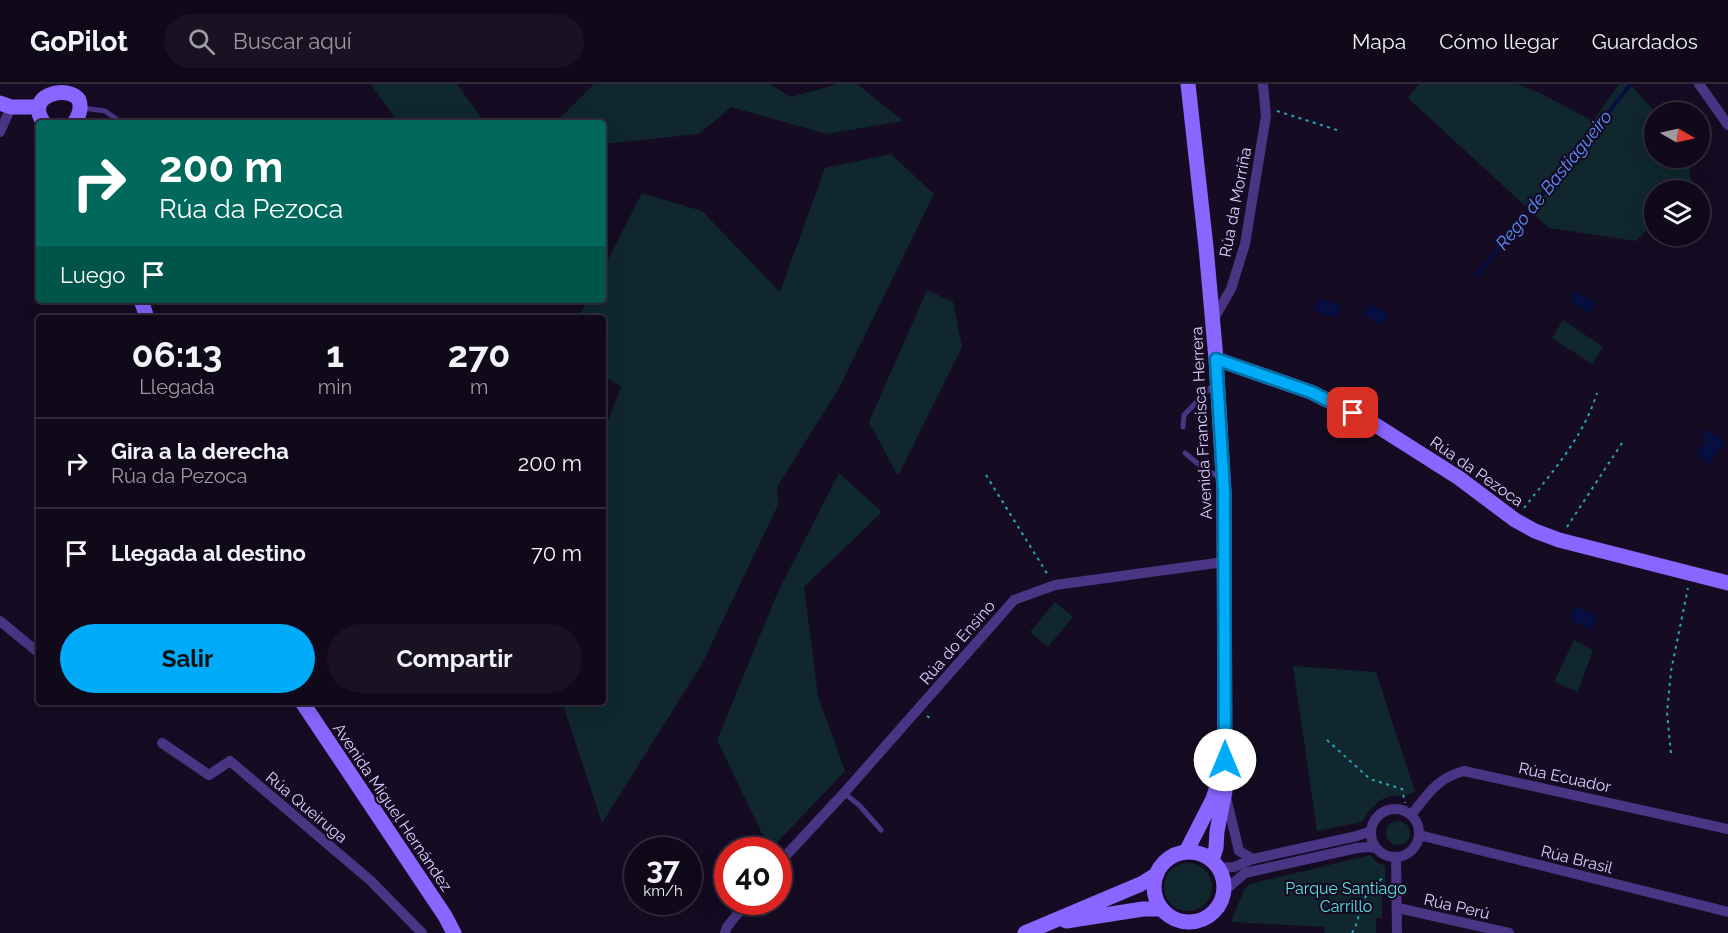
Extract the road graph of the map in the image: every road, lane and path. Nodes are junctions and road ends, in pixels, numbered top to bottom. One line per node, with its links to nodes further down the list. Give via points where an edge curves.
1 (1188, 84): 15 (street, Avenida Francisca Herrera)
2 (1263, 84): 8 (street, Rúa da Morriña)
3 (1699, 84): 12 (street)
4 (69, 87): 6 (street, via 48,91); 7 (street)
5 (5, 105): 6 (street); 14 (street)
6 (39, 107): 9 (street)
7 (80, 108): 10 (street); 11 (lane, via 105,111)
8 (1265, 108): 13 (path); 15 (street, Rúa da Morriña, via 1245,244 1231,289)
9 (42, 120)
10 (76, 120)
11 (118, 120)
12 (1728, 125)
13 (1337, 130)
14 (0, 132)
15 (1213, 321): 16 (street, Avenida Francisca Herrera)
16 (1216, 359): 17 (street, Avenida Francisca Herrera); 24 (street, Rúa da Pezoca, via 1311,392 1374,424 1459,478)
17 (1218, 381): 19 (lane, via 1184,415); 23 (street, Avenida Francisca Herrera)
18 (1597, 393): 24 (path, via 1566,454)
19 (1183, 427)
20 (1622, 443): 25 (path)
21 (1185, 453): 23 (lane)
22 (986, 475): 29 (path)
23 (1224, 480): 26 (street, Avenida Francisca Herrera)
24 (1515, 520): 25 (street, Rúa da Pezoca)
25 (1559, 540): 27 (street, Rúa da Pezoca)
26 (1224, 562): 29 (street, Rúa do Ensino); 36 (street, Avenida Francisca Herrera)
27 (1692, 573): 28 (street, Rúa da Pezoca); 35 (path, via 1671,671 1667,713)
28 (1728, 583)
29 (1055, 585): 38 (street, Rúa do Ensino, via 1014,600)
30 (0, 621): 31 (street)
31 (36, 651)
32 (304, 705): 61 (street, Avenida Miguel Hernández)
33 (1327, 740): 39 (path, via 1370,779 1402,789)
34 (162, 743): 60 (street, Rúa Queiruga, via 208,775 230,761 371,881)
35 (1671, 753)
36 (1225, 760): 37 (street, Avenida Francisca Herrera); 46 (street, Avenida Francisca Herrera, via 1213,800)
37 (1225, 791): 48 (street, Avenida Francisca Herrera, via 1239,850); 49 (street, Avenida Francisca Herrera)
38 (844, 793): 41 (lane); 45 (street, Rúa do Ensino)
39 (1409, 813): 40 (street, Rúa Ecuador, via 1440,781 1464,771); 42 (street, via 1399,809 1384,811 1377,816); 43 (street, via 1418,824)
40 (1728, 829)
41 (881, 830)
42 (1371, 831): 44 (street); 48 (street)
43 (1419, 835): 47 (street, via 1409,852); 56 (street, Rúa Brasil)
44 (1376, 848): 47 (street); 52 (street, via 1357,848 1245,873)
45 (792, 849)
46 (1186, 852): 49 (street, via 1195,852); 50 (street, via 1168,859)
47 (1396, 857): 53 (street)
48 (1253, 859): 49 (street, via 1234,867)
49 (1215, 864): 52 (street, via 1222,876)
50 (1157, 874): 54 (street, via 1155,892); 58 (street)
51 (1389, 877): 65 (path, via 1370,890)
52 (1222, 895): 55 (street)
53 (1398, 908): 66 (street); 67 (street, Rúa Perú)
54 (1162, 909): 58 (street); 59 (street)
55 (1213, 911): 59 (street); 64 (street)
56 (1728, 912)
57 (737, 915): 62 (street)
58 (1048, 924): 63 (street)
59 (1181, 926)
60 (422, 933)
61 (454, 933)
62 (725, 933)
63 (1025, 933)
64 (1205, 933)
65 (1352, 933)
66 (1397, 933)
67 (1509, 933)

